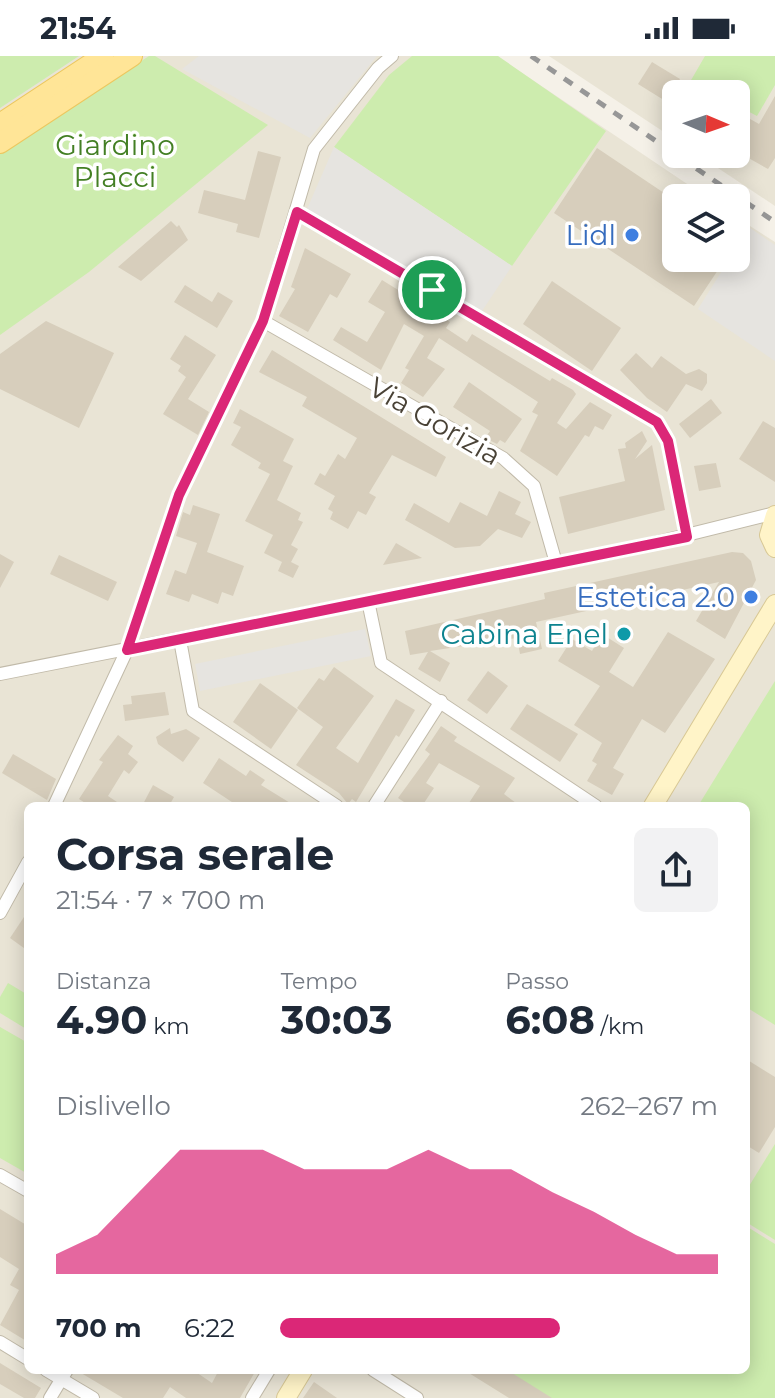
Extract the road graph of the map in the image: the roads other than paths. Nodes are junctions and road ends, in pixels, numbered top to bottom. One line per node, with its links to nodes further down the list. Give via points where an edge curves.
1 (103, 56): 4 (main road)
2 (132, 56): 5 (main road)
3 (392, 56): 6 (street, via 314,149)
4 (0, 124)
5 (0, 143)
6 (297, 212): 7 (street); 10 (street, via 657,422 668,441)
7 (263, 321): 12 (street, Via Gorizia, via 503,458 534,486); 16 (street, via 179,495)
8 (775, 514): 9 (street); 11 (main road)
9 (755, 519): 10 (street); 11 (street)
10 (687, 537): 12 (street)
11 (772, 542)
12 (556, 563): 13 (street)
13 (368, 601): 15 (street); 18 (street, via 381,663)
14 (775, 604): 23 (main road)
15 (180, 640): 16 (street); 20 (street, via 193,711)
16 (127, 650): 17 (street); 19 (street)
17 (0, 674)
18 (441, 701): 21 (street); 22 (street)
19 (56, 802)
20 (331, 802)
21 (377, 802)
22 (590, 802)
23 (655, 802)
24 (23, 887): 25 (street)
25 (0, 913)
26 (0, 1175): 27 (street)
27 (24, 1189)
28 (0, 1342): 29 (street)
29 (24, 1357)
30 (267, 1374): 36 (street)
31 (301, 1374): 37 (main road)
32 (379, 1374): 38 (street)
33 (64, 1375): 34 (street); 35 (street)
34 (50, 1398)
35 (93, 1398)
36 (252, 1398)
37 (286, 1398)
38 (417, 1398)

